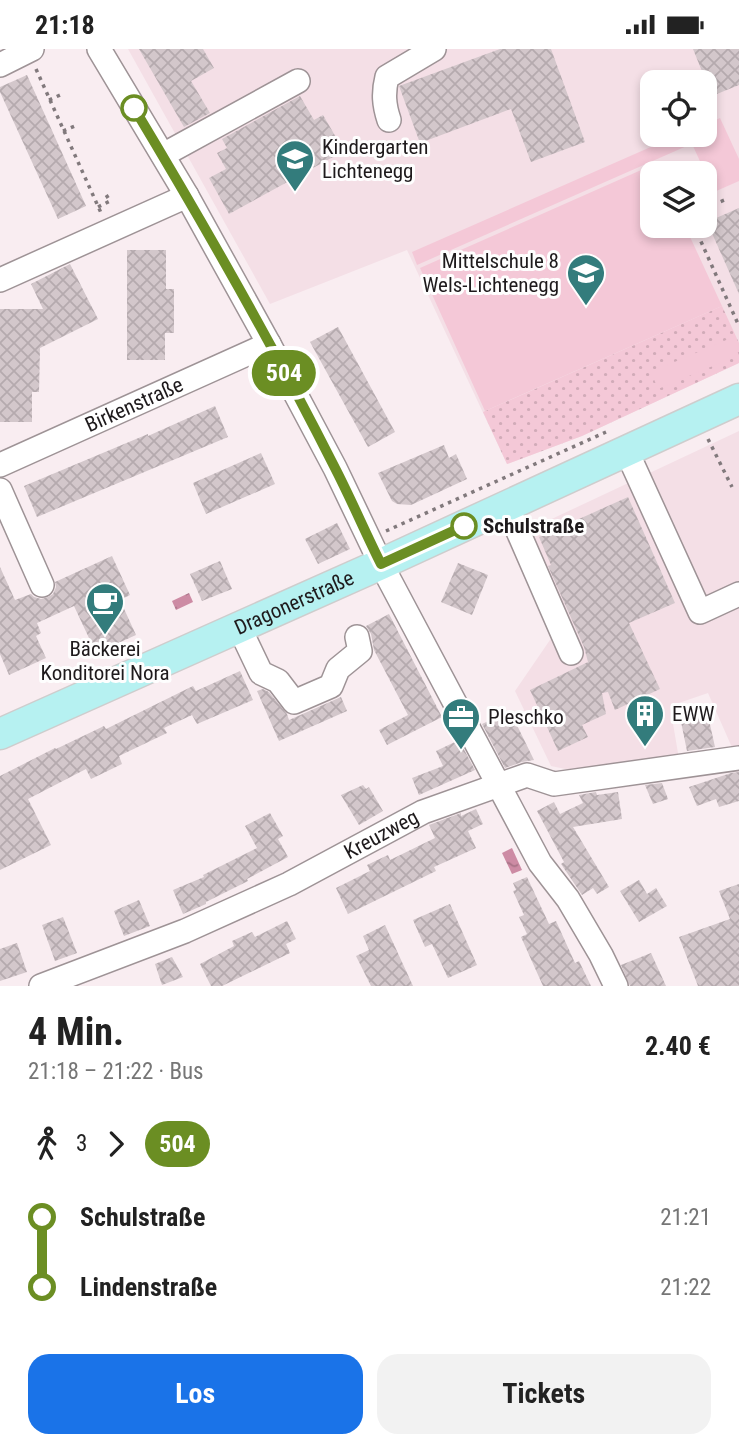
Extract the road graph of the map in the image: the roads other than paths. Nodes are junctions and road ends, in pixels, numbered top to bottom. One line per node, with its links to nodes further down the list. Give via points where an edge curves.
1 (99, 49): 7 (street)
2 (434, 49): 6 (street, via 387,77 384,106)
3 (30, 50): 4 (street)
4 (0, 65)
5 (298, 81): 7 (street)
6 (389, 120)
7 (163, 155): 8 (street)
8 (187, 196): 9 (street); 10 (street)
9 (0, 280)
10 (269, 344): 13 (street, Birkenstraße); 16 (street)
11 (739, 399): 12 (main road, Dragonerstraße)
12 (620, 440): 15 (main road, Dragonerstraße); 18 (street, via 700,612)
13 (0, 465)
14 (0, 490): 17 (street)
15 (507, 506): 16 (main road, Dragonerstraße); 21 (street)
16 (375, 552): 19 (main road, Dragonerstraße); 24 (street)
17 (42, 585)
18 (739, 594)
19 (239, 627): 20 (street, via 261,673 278,681 294,702 331,685 338,669 360,651); 22 (main road, Dragonerstraße)
20 (357, 637)
21 (571, 653)
22 (0, 734)
23 (739, 758): 24 (street, Kreuzweg, via 554,784 527,775)
24 (498, 785): 25 (street, Kreuzweg, via 422,812 289,884); 26 (street)
25 (52, 984)
26 (616, 986)

